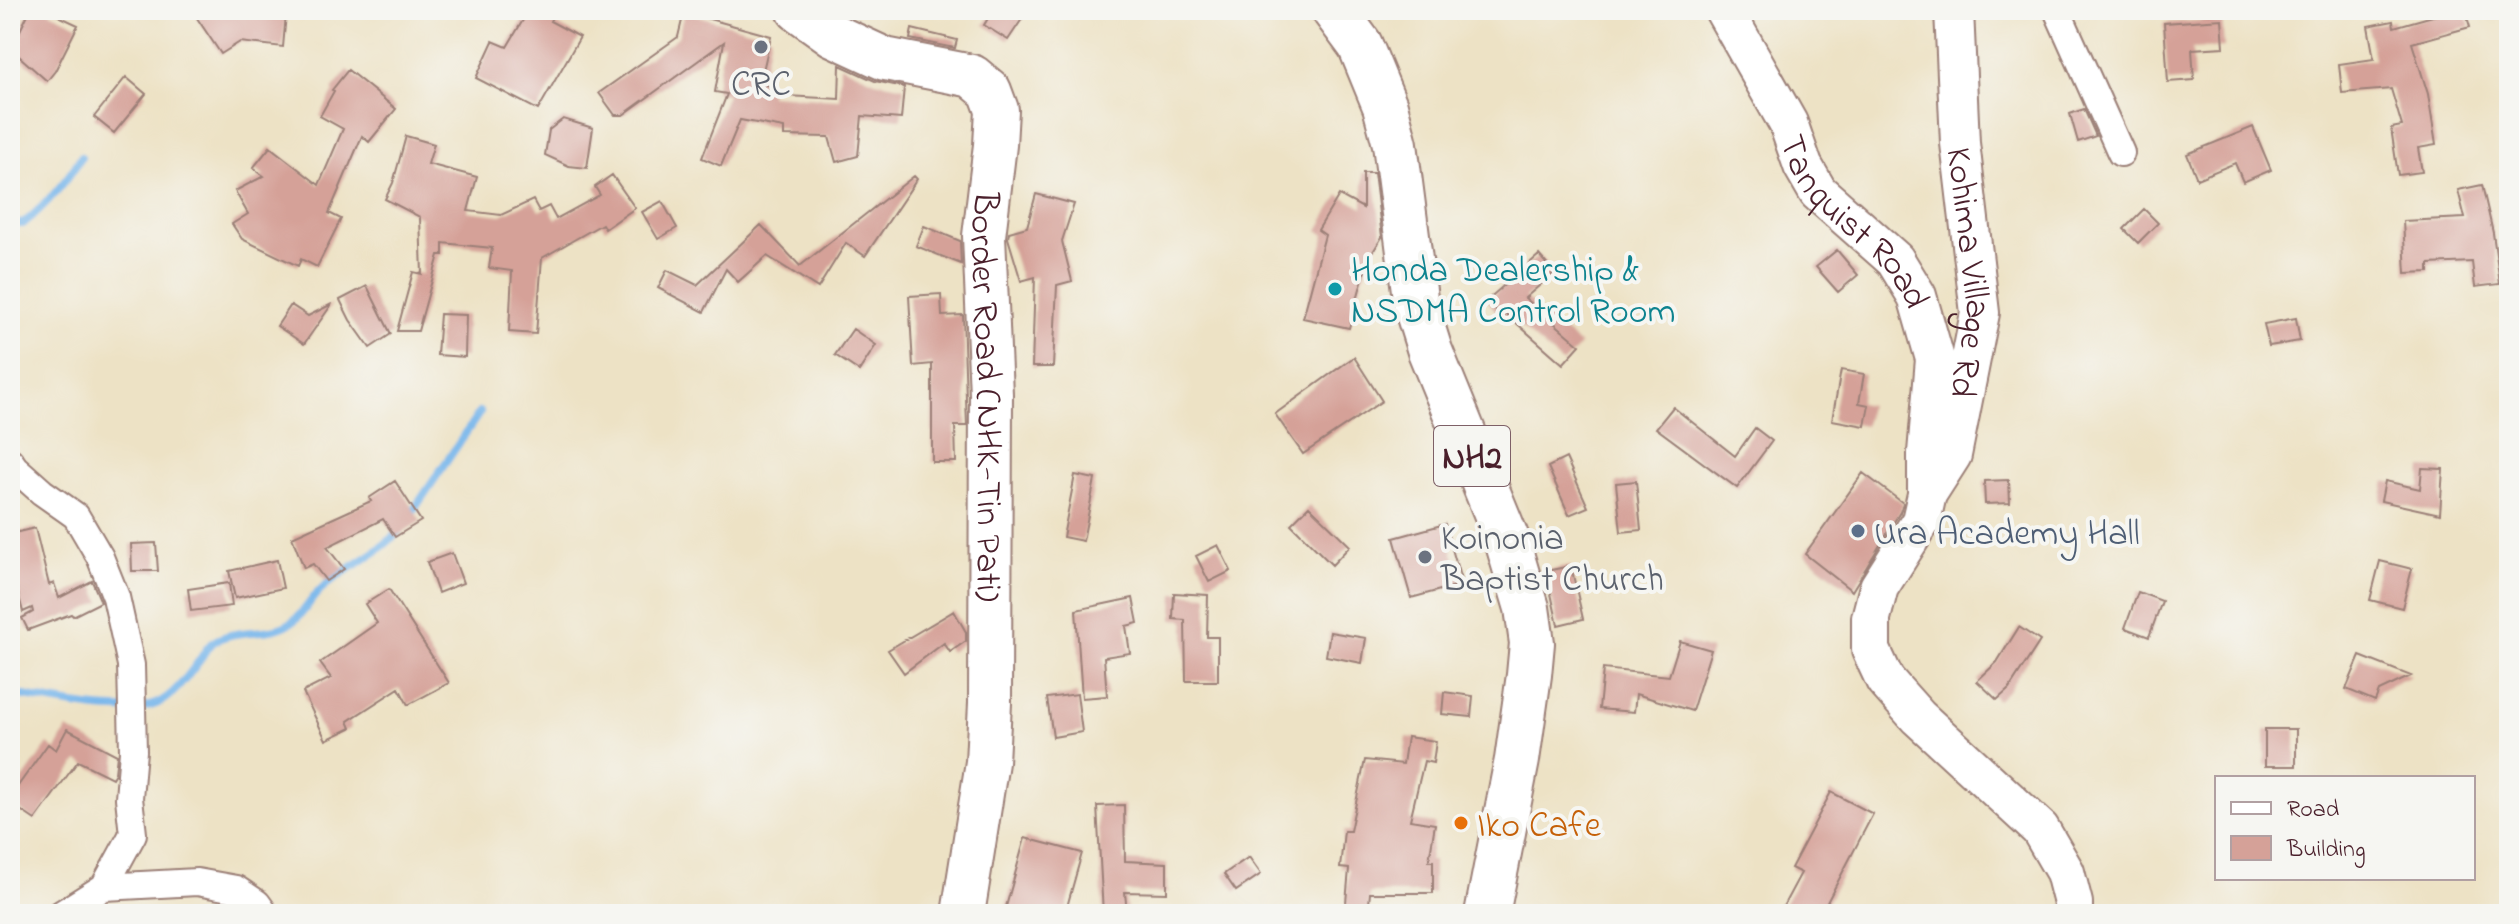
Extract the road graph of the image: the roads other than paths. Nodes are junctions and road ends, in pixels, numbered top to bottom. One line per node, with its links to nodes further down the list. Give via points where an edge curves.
1 (798, 10): 13 (main road, Border Road (NHK-Tin Pati), via 833,35 885,59 972,76 990,91 997,110 984,236 991,394 990,703 987,762)
2 (1334, 10): 6 (highway, NH2)
3 (1724, 10): 9 (main road, Tanquist Road, via 1788,123 1818,192 1895,260 1917,296 1935,359)
4 (1954, 10): 9 (main road, Kohima Village Rd, via 1960,143 1980,313 1952,455)
5 (2057, 10): 7 (street)
6 (1354, 28): 14 (highway, NH2, via 1395,144 1416,306 1506,537 1527,608 1529,675)
7 (2121, 153)
8 (10, 461): 10 (street, via 76,516 116,597 131,665 133,834)
9 (1927, 494): 15 (main road, Kohima Village Rd, via 1921,521 1879,587 1871,618 1871,650 1885,680 1918,717 2040,829 2065,872)
10 (104, 887): 11 (street); 12 (street, via 218,884 236,889)
11 (61, 914)
12 (265, 914)
13 (963, 914)
14 (1487, 914)
15 (2073, 914)

